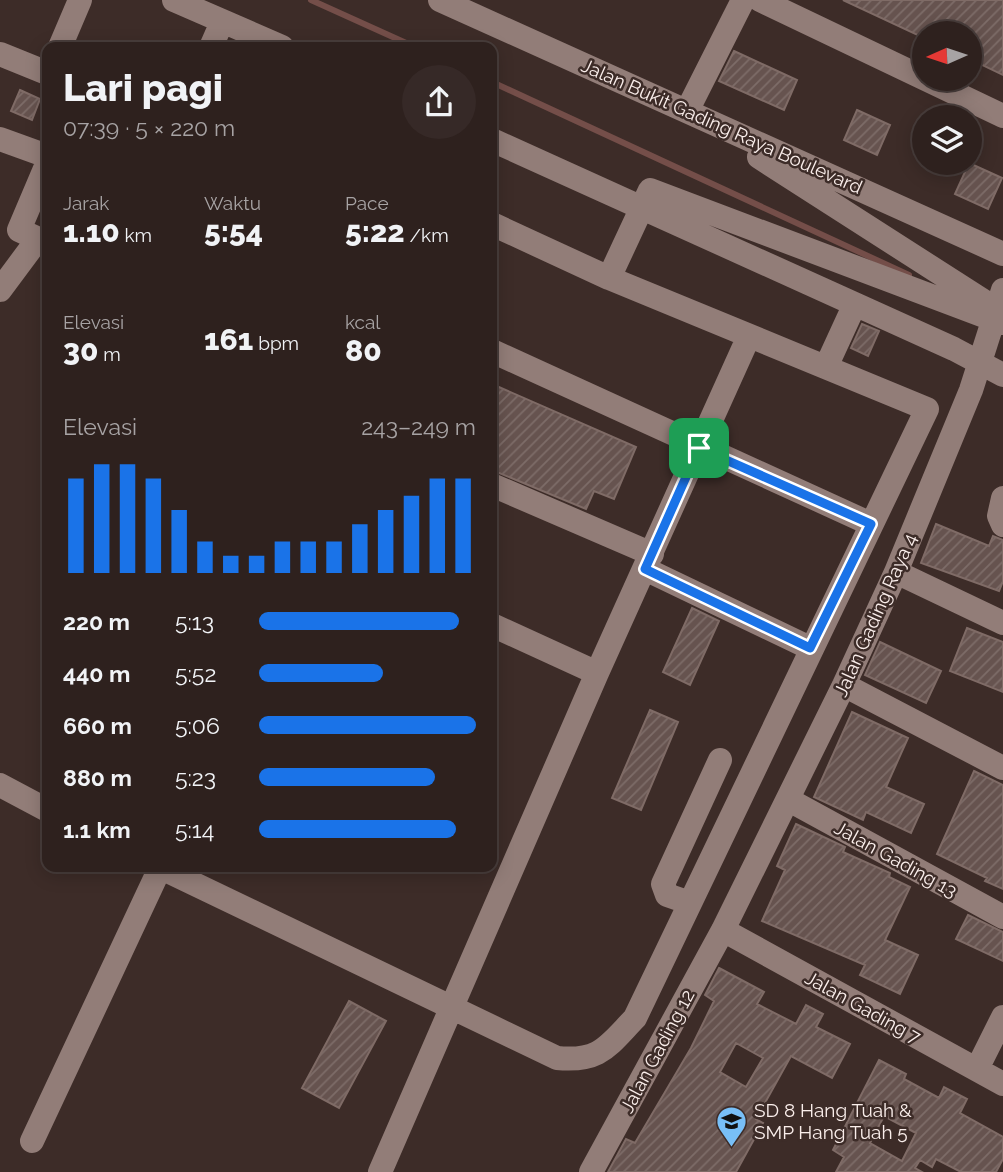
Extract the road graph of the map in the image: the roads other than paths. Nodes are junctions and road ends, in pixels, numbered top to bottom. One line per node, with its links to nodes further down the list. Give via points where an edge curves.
1 (80, 0): 7 (street)
2 (174, 0): 6 (street)
3 (440, 0): 12 (street, Jalan Bukit Gading Raya Boulevard)
4 (743, 0): 12 (street)
5 (760, 0): 13 (street)
6 (222, 22): 8 (street); 9 (street)
7 (62, 42)
8 (213, 42)
9 (270, 42)
10 (0, 54): 11 (street)
11 (42, 71)
12 (687, 111): 21 (street, Jalan Bukit Gading Raya Boulevard); 26 (street)
13 (1003, 116)
14 (0, 139): 16 (street)
15 (497, 142): 18 (street)
16 (42, 154)
17 (42, 180): 20 (street)
18 (645, 199): 22 (street); 25 (street); 28 (street)
19 (497, 226): 22 (street)
20 (26, 233): 23 (street)
21 (1003, 254)
22 (609, 278): 27 (street)
23 (0, 290)
24 (1003, 290): 28 (street, Jalan Gading Raya 4)
25 (854, 306): 28 (street); 30 (street)
26 (1003, 314)
27 (749, 336): 30 (street); 32 (street)
28 (989, 342): 31 (street); 38 (street, Jalan Gading Raya 4)
29 (497, 353): 32 (street)
30 (826, 367): 35 (street, via 927,410)
31 (1003, 375)
32 (699, 448): 35 (street); 37 (street)
33 (497, 487): 37 (street)
34 (1003, 498): 36 (street, via 999,516)
35 (871, 524): 41 (street)
36 (1003, 525)
37 (649, 561): 41 (street); 42 (street)
38 (896, 572): 39 (street); 43 (street, Jalan Gading Raya 4)
39 (1003, 623)
40 (497, 627): 42 (street)
41 (810, 648): 51 (street)
42 (597, 673): 54 (street)
43 (844, 685): 45 (street); 47 (street, Jalan Gading Raya 4)
44 (720, 760): 51 (street, via 663,884 667,895)
45 (1003, 768)
46 (0, 785): 48 (street)
47 (789, 800): 52 (street, Jalan Gading 13); 53 (street, Jalan Gading Raya 4)
48 (42, 807)
49 (156, 872): 58 (street)
50 (168, 872): 54 (street)
51 (690, 903): 54 (street, via 635,1017 600,1055 580,1060 557,1058)
52 (1003, 918)
53 (723, 930): 56 (street, Jalan Gading 7); 60 (street, Jalan Gading 12)
54 (452, 1010): 59 (street)
55 (1003, 1017): 56 (street)
56 (977, 1069): 57 (street, Jalan Gading 7)
57 (1003, 1084)
58 (32, 1141)
59 (380, 1172)
60 (591, 1172)

